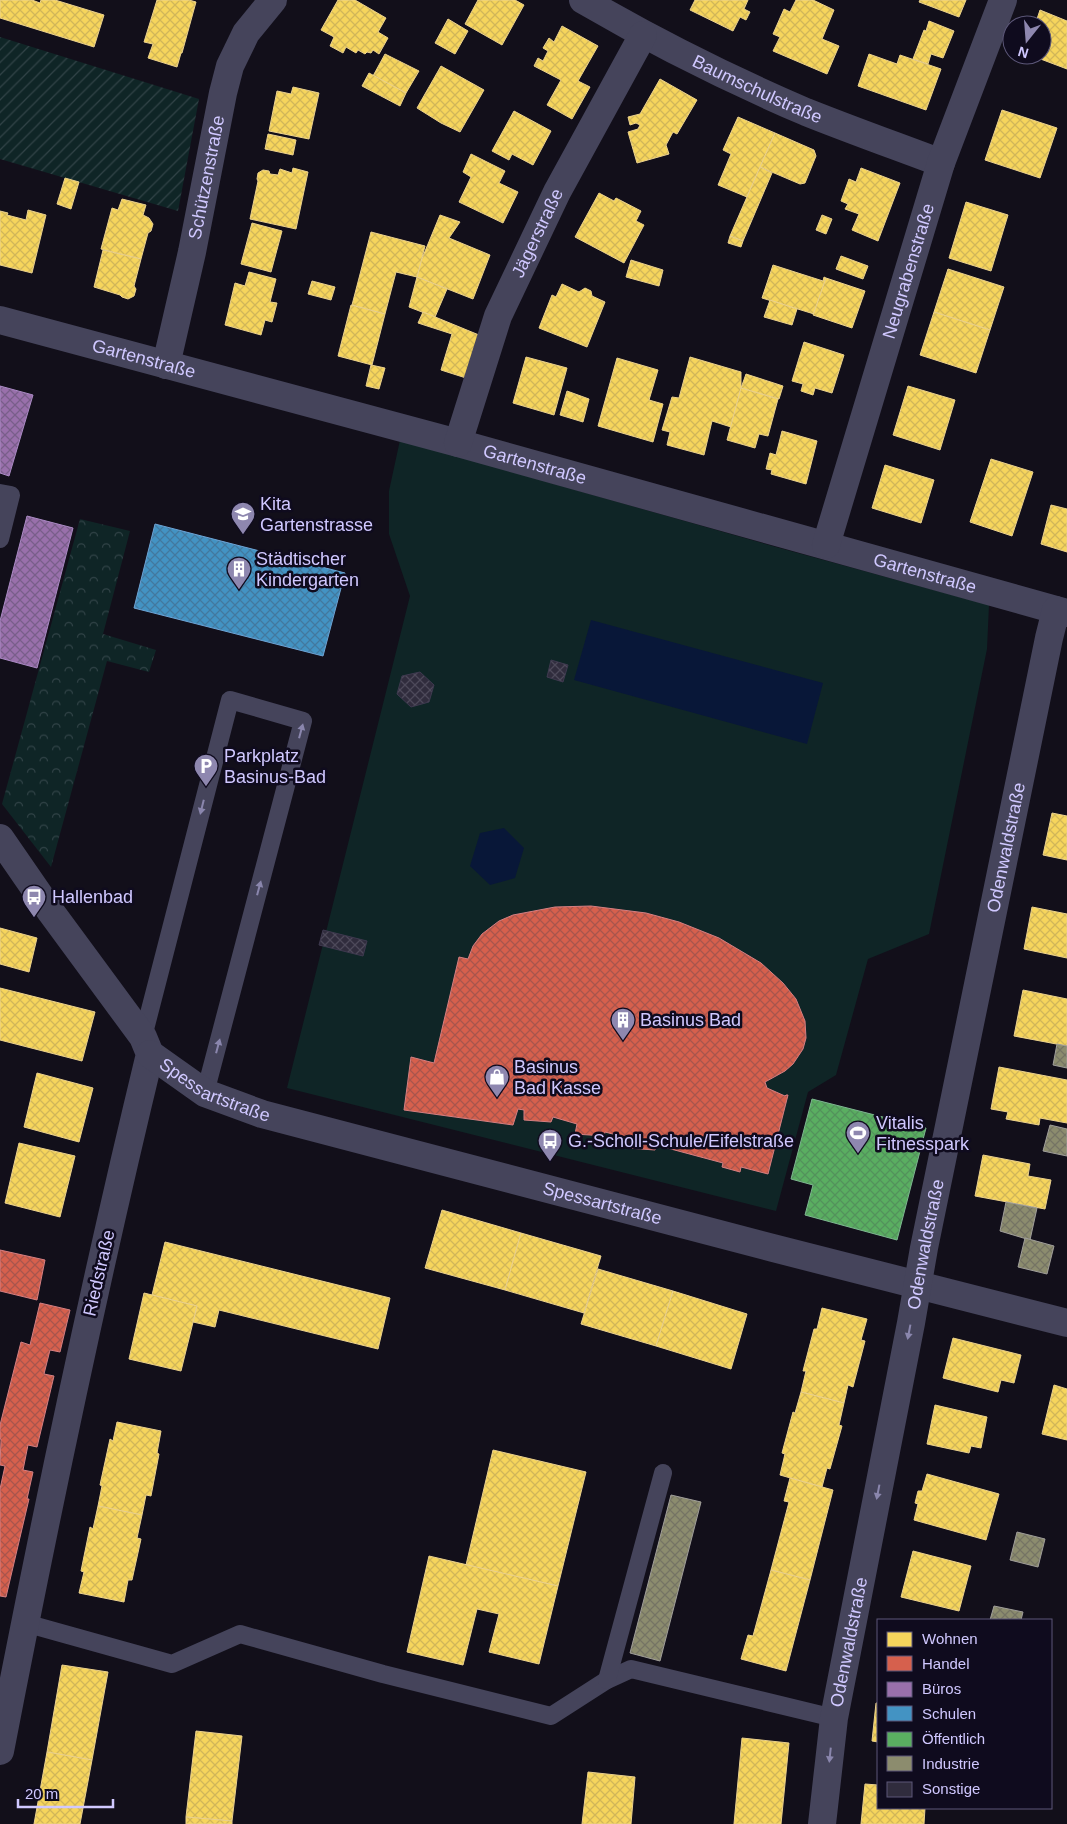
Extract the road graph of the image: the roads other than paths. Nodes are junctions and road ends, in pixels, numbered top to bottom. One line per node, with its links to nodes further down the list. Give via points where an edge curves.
1 (273, 0): 7 (street, Schützenstraße, via 246,34 230,66)
2 (583, 0): 4 (street, Baumschulstraße)
3 (1003, 0): 5 (street, Neugrabenstraße)
4 (643, 35): 5 (street, Baumschulstraße, via 807,112); 8 (street, Jägerstraße, via 557,192 498,316)
5 (941, 163): 11 (street, Neugrabenstraße)
6 (0, 320): 7 (street, Gartenstraße)
7 (166, 365): 8 (street, Gartenstraße)
8 (458, 443): 11 (street, Gartenstraße)
9 (0, 493): 10 (lane, via 11,496)
10 (0, 539)
11 (826, 545): 12 (street, Gartenstraße)
12 (1062, 611): 16 (street, Odenwaldstraße, via 988,936)
13 (0, 838): 14 (street)
14 (147, 1046): 15 (street, Spessartstraße); 15 (lane, one-way to 14, via 303,721 230,700); 19 (street, Riedstraße)
15 (206, 1093): 16 (street, Spessartstraße, via 262,1114)
16 (918, 1284): 17 (street, Spessartstraße); 21 (street, Odenwaldstraße, one-way to 21)
17 (1067, 1323)
18 (663, 1473): 20 (lane)
19 (24, 1623): 20 (lane, via 172,1664 240,1634 551,1716); 22 (street, Riedstraße)
20 (607, 1680): 21 (lane, via 631,1669)
21 (834, 1718): 23 (street, Odenwaldstraße, one-way to 23)
22 (0, 1751)
23 (822, 1824)

